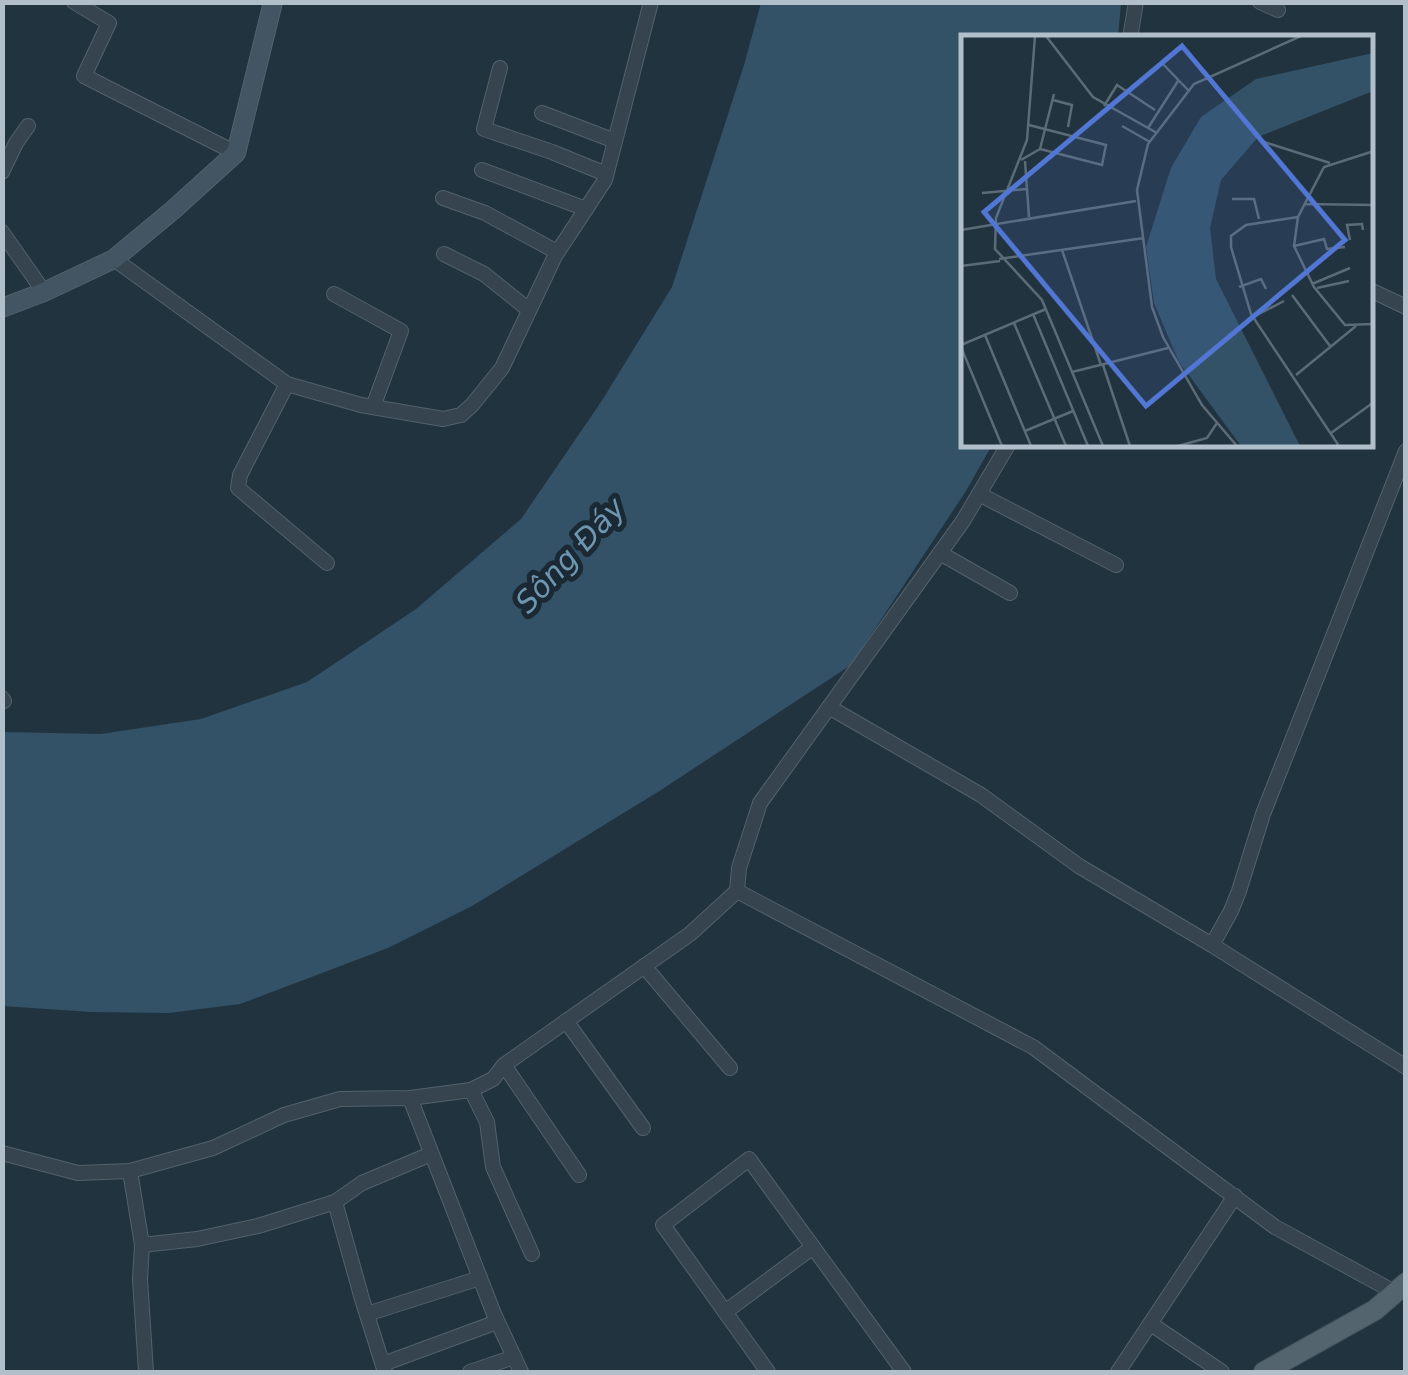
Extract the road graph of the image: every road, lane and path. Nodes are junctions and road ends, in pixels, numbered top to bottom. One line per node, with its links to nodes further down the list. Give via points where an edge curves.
1 (74, 2): 12 (street, via 109,23 84,76)
2 (272, 2): 12 (main road)
3 (650, 2): 11 (street)
4 (1136, 2): 7 (street)
5 (1260, 2): 6 (street)
6 (1278, 10)
7 (1130, 35)
8 (500, 68): 15 (street, via 484,128)
9 (542, 114): 11 (street)
10 (28, 126): 14 (street)
11 (615, 141): 15 (street)
12 (236, 153): 21 (main road)
13 (482, 170): 17 (street)
14 (2, 172)
15 (606, 174): 17 (street)
16 (442, 198): 19 (street)
17 (586, 210): 19 (street)
18 (2, 232): 23 (street)
19 (558, 252): 27 (street)
20 (444, 254): 27 (street, via 484,274)
21 (114, 259): 23 (main road); 28 (street)
22 (1373, 291): 25 (street)
23 (44, 292): 26 (main road)
24 (334, 294): 29 (street, via 401,331)
25 (1406, 307)
26 (2, 308)
27 (530, 310): 29 (street, via 502,368 461,415 443,419)
28 (286, 384): 29 (street); 34 (street, via 237,485)
29 (373, 407)
30 (1006, 448): 32 (street)
31 (1406, 451): 39 (street, via 1239,891)
32 (979, 494): 33 (street); 35 (street)
33 (940, 553): 36 (street); 37 (street)
34 (327, 562)
35 (1116, 565)
36 (1010, 594)
37 (828, 707): 38 (street, via 758,808); 39 (street, via 982,796 1070,860)
38 (737, 891): 40 (street); 52 (street, via 1034,1047)
39 (1212, 945): 43 (street)
40 (644, 966): 41 (street); 44 (street)
41 (566, 1021): 42 (street); 47 (street)
42 (504, 1065): 45 (street); 51 (street)
43 (1406, 1066)
44 (730, 1068)
45 (471, 1090): 46 (street); 56 (street, via 488,1122 493,1167)
46 (410, 1098): 49 (street); 50 (street, via 340,1099)
47 (643, 1128)
48 (2, 1153): 50 (street, via 78,1174)
49 (431, 1154): 53 (street, via 362,1183); 57 (street)
50 (130, 1172): 54 (street)
51 (579, 1174)
52 (1235, 1196): 58 (street, via 1286,1234); 62 (street)
53 (336, 1202): 54 (street, via 258,1226); 60 (street)
54 (142, 1245): 65 (street)
55 (813, 1247): 59 (street); 59 (street, via 749,1159 663,1226); 69 (street)
56 (532, 1254)
57 (480, 1278): 60 (street); 61 (street)
58 (1400, 1288): 72 (main road, via 1375,1310)
59 (725, 1312): 68 (street)
60 (367, 1314): 64 (street)
61 (497, 1322): 63 (street); 64 (street)
62 (1151, 1324): 70 (street); 71 (street)
63 (514, 1357): 66 (street); 67 (street)
64 (384, 1368)
65 (146, 1372)
66 (470, 1372)
67 (521, 1372)
68 (768, 1372)
69 (904, 1372)
70 (1118, 1372)
71 (1222, 1372)
72 (1264, 1372)

